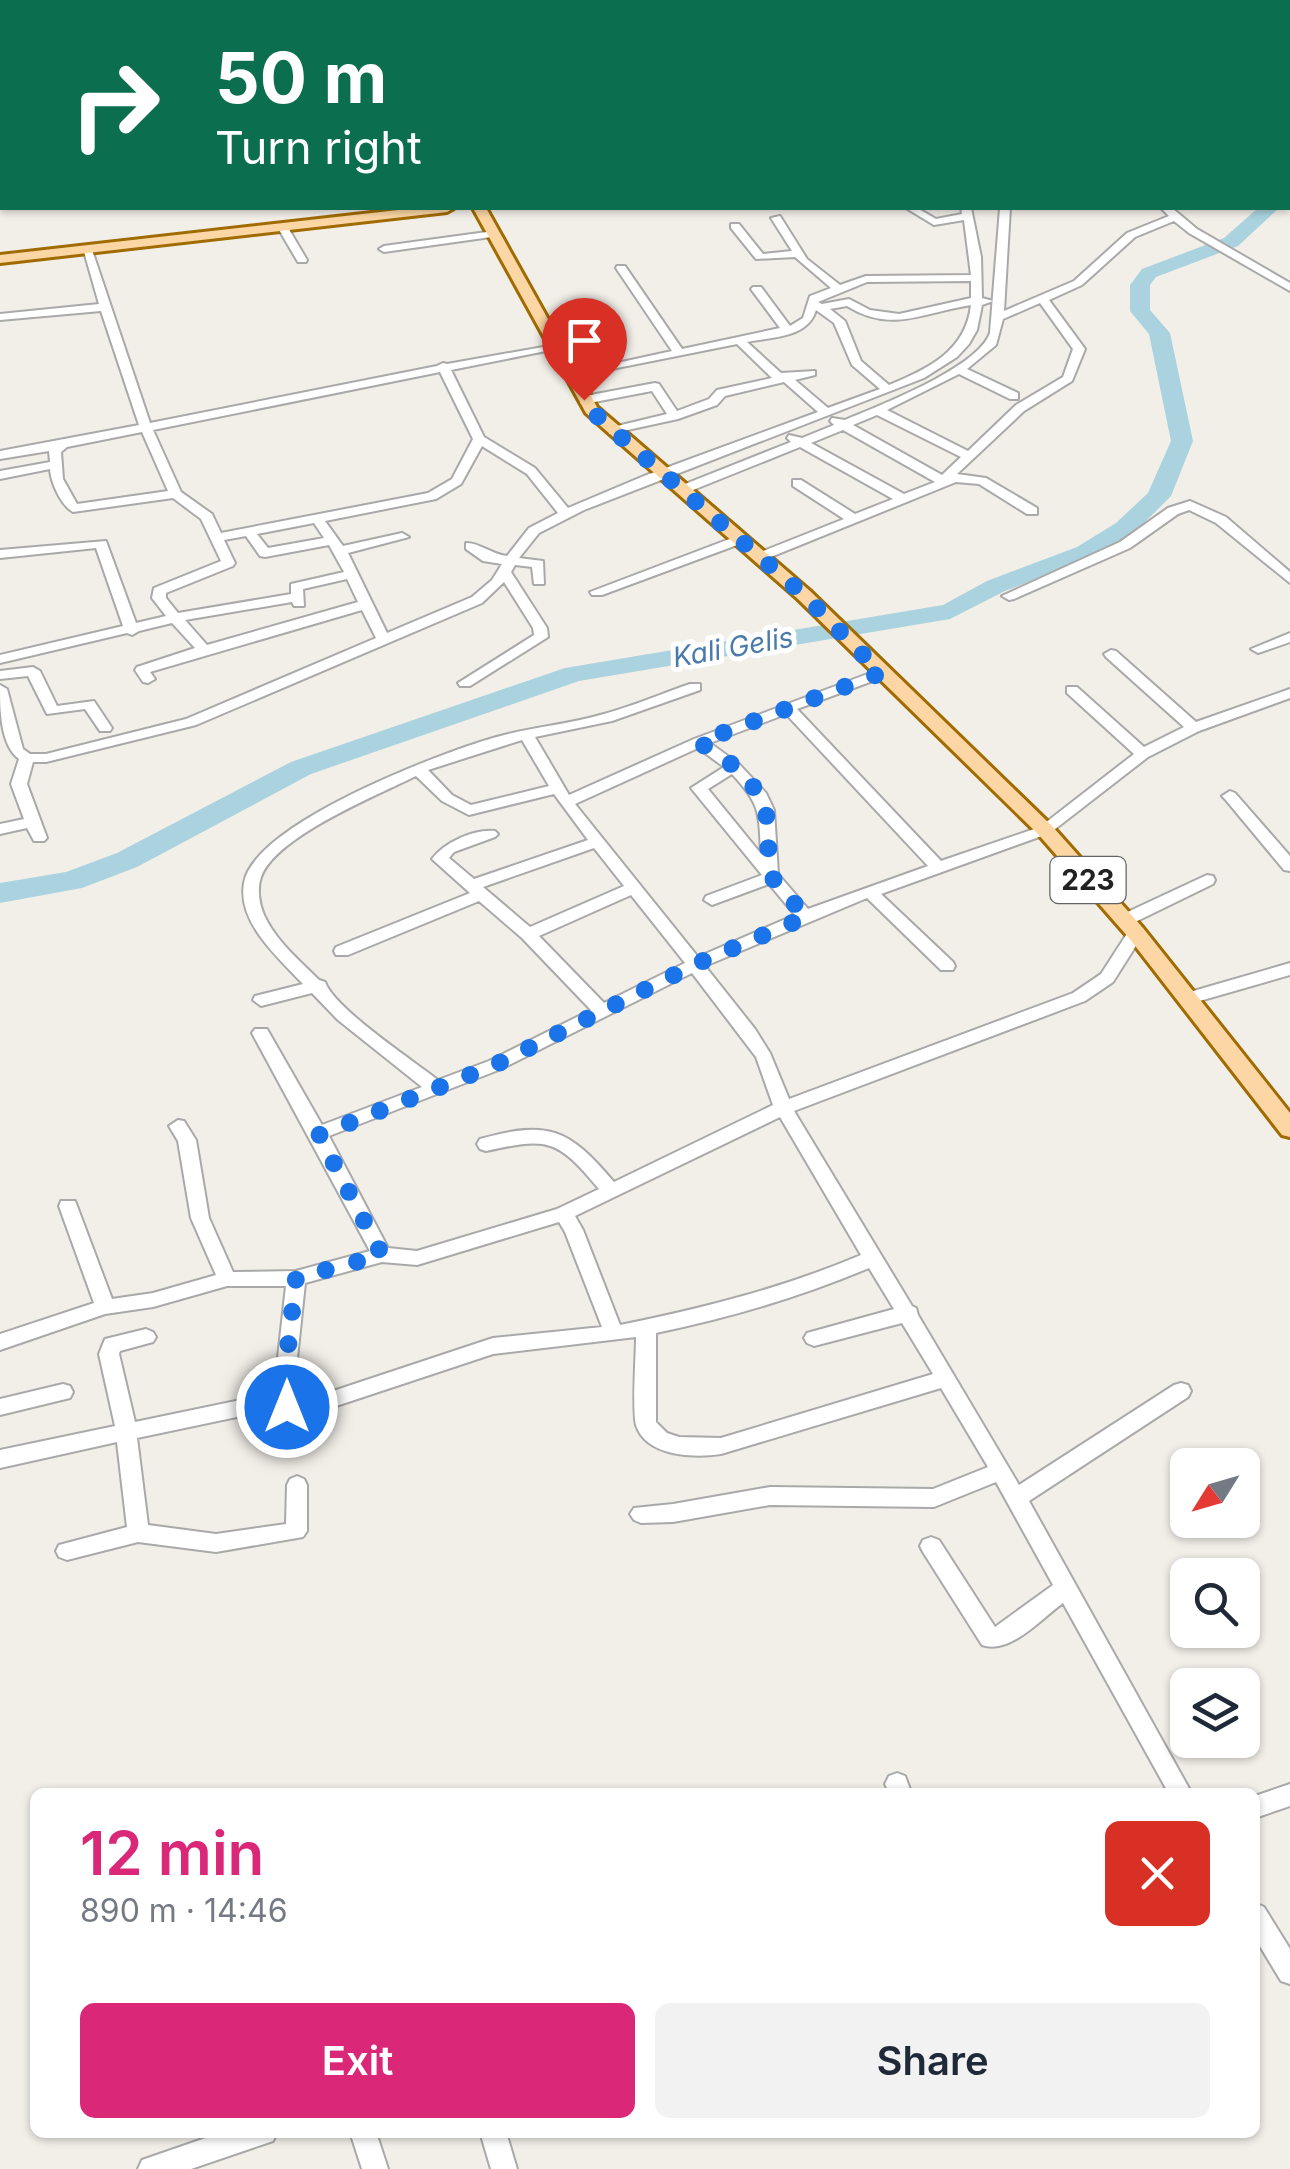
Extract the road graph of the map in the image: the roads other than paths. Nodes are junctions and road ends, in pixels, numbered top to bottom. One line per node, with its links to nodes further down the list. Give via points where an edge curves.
1 (431, 210): 9 (main road)
2 (481, 210): 10 (main road, 223)
3 (914, 210): 5 (street, via 934,222)
4 (1004, 210): 12 (street)
5 (967, 212): 11 (street)
6 (1170, 212): 22 (street); 23 (street, via 1137,231 1094,273)
7 (776, 218): 15 (street)
8 (735, 226): 15 (street, via 760,257)
9 (283, 228): 14 (main road); 17 (street)
10 (494, 234): 13 (street); 32 (main road, 223)
11 (973, 241): 12 (street); 19 (street)
12 (995, 243): 25 (street)
13 (384, 248)
14 (88, 250): 16 (main road); 27 (street)
15 (798, 254): 21 (street)
16 (0, 259)
17 (302, 260)
18 (621, 268): 33 (street)
19 (975, 278): 21 (street, via 878,277); 24 (street)
20 (757, 288): 30 (street)
21 (838, 288): 26 (street)
22 (1290, 288)
23 (1043, 299): 29 (street); 53 (street, via 1079,349 1068,379 1020,408)
24 (977, 301): 25 (street); 26 (street, via 890,320 870,318 849,302); 34 (street, via 969,337)
25 (997, 301): 29 (street)
26 (816, 306): 30 (street); 40 (street, via 840,323 856,363)
27 (107, 307): 28 (street); 47 (street)
28 (0, 317)
29 (999, 317): 36 (street, via 990,345)
30 (788, 331): 31 (street)
31 (740, 341): 33 (street); 39 (street)
32 (556, 346): 35 (street); 38 (main road, 223)
33 (678, 353): 38 (street)
34 (940, 363): 36 (street); 40 (street)
35 (442, 366): 47 (street); 50 (street)
36 (960, 371): 41 (street); 43 (street)
37 (811, 373): 39 (street)
38 (571, 376): 42 (main road, 223)
39 (781, 377): 44 (street); 45 (street, via 721,393)
40 (887, 389): 44 (street)
41 (1014, 396)
42 (584, 400): 45 (street, via 654,387); 48 (main road, 223)
43 (876, 409): 46 (street); 53 (street)
44 (824, 413): 46 (street); 49 (street)
45 (674, 416): 48 (street)
46 (840, 424): 49 (street); 57 (street)
47 (145, 426): 51 (street); 59 (street)
48 (613, 430): 56 (main road, 223)
49 (789, 436): 56 (street); 56 (street); 60 (street)
50 (478, 439): 62 (street, via 531,471); 64 (street, via 457,481 442,492)
51 (61, 445): 52 (street); 54 (street)
52 (0, 455)
53 (969, 456): 57 (street)
54 (54, 465): 55 (street); 59 (street, via 66,502 78,510)
55 (0, 475)
56 (674, 481): 62 (street); 68 (main road, 223)
57 (944, 481): 60 (street); 61 (street, via 982,481)
58 (797, 483): 63 (street)
59 (176, 494): 66 (street, via 206,514)
60 (900, 498): 63 (street)
61 (1032, 511)
62 (566, 514): 73 (street, via 523,537)
63 (852, 518): 72 (street)
64 (318, 520): 65 (street); 69 (street)
65 (249, 532): 66 (street); 69 (street, via 265,553)
66 (217, 538): 81 (street, via 226,566 160,591)
67 (402, 538): 69 (street)
68 (740, 539): 72 (main road, 223); 77 (street)
69 (336, 545): 74 (street)
70 (471, 546): 73 (street)
71 (0, 554): 83 (street, via 101,544)
72 (761, 558): 90 (main road, 223)
73 (507, 565): 76 (street, via 538,564); 85 (street, via 484,596); 93 (street, via 541,638)
74 (352, 574): 79 (street, via 296,587); 80 (street)
75 (1290, 579): 78 (street, via 1220,520 1190,505 1124,546)
76 (538, 581)
77 (597, 592)
78 (1010, 596)
79 (297, 597): 81 (street); 82 (street)
80 (368, 604): 82 (street); 85 (street)
81 (175, 618): 83 (street); 87 (street)
82 (306, 622): 87 (street)
83 (132, 631): 89 (street)
84 (1290, 638): 86 (street)
85 (383, 639): 105 (street, via 191,722 87,750)
86 (1258, 649)
87 (204, 650): 92 (street, via 142,670)
88 (1111, 654): 100 (street)
89 (0, 659)
90 (881, 673): 98 (street); 112 (main road, 223)
91 (0, 675): 99 (street, via 33,671 52,711 88,704)
92 (148, 679)
93 (465, 682)
94 (696, 687): 101 (street, via 607,718)
95 (0, 688): 102 (street)
96 (1072, 690): 104 (street)
97 (1290, 693): 100 (street)
98 (788, 708): 103 (street); 117 (street)
99 (105, 728)
100 (1194, 728): 104 (street)
101 (526, 734): 107 (street); 108 (street)
102 (5, 735): 105 (street)
103 (699, 742): 106 (street); 108 (street)
104 (1143, 754): 112 (street)
105 (26, 758): 110 (street, via 20,784)
106 (734, 766): 118 (street, via 766,810); 118 (street, via 699,788)
107 (418, 768): 108 (street, via 464,809); 131 (street, via 299,831 262,861 252,879 255,913 274,944)
108 (561, 795): 115 (street)
109 (1230, 796): 116 (street)
110 (31, 822): 111 (street); 114 (street)
111 (0, 829)
112 (1045, 830): 117 (street); 125 (main road, 223)
113 (490, 834): 121 (street, via 440,856)
114 (38, 838)
115 (596, 842): 120 (street); 121 (street)
116 (1290, 866)
117 (938, 867): 122 (street)
118 (771, 876): 123 (street); 124 (street)
119 (1207, 880): 125 (street)
120 (631, 888): 126 (street); 128 (street)
121 (476, 890): 126 (street); 127 (street)
122 (869, 891): 124 (street); 129 (street)
123 (712, 900)
124 (806, 917): 128 (street)
125 (1130, 926): 132 (main road, 223); 137 (street, via 1107,978 1079,997)
126 (528, 934): 134 (street)
127 (342, 951)
128 (696, 964): 134 (street); 137 (street, via 764,1058)
129 (948, 966)
130 (1290, 969): 132 (street)
131 (319, 986): 133 (street); 136 (street, via 344,1016)
132 (1189, 998): 139 (main road, 223)
133 (261, 1000)
134 (603, 1012): 136 (street, via 495,1065)
135 (262, 1033): 140 (street)
136 (433, 1086): 140 (street)
137 (783, 1108): 142 (street); 146 (street)
138 (178, 1126): 148 (street, via 187,1140 200,1218)
139 (1290, 1129)
140 (319, 1135): 145 (street)
141 (486, 1144): 142 (street, via 552,1135 580,1154)
142 (611, 1191): 144 (street)
143 (68, 1206): 149 (street)
144 (563, 1214): 145 (street, via 417,1258); 152 (street)
145 (382, 1255): 147 (street)
146 (873, 1258): 150 (street); 151 (street, via 764,1299)
147 (296, 1278): 148 (street); 159 (street)
148 (227, 1279): 149 (street)
149 (105, 1306): 155 (street)
150 (909, 1313): 154 (street); 156 (street)
151 (646, 1328): 152 (street); 156 (street, via 646,1424 662,1440 689,1448 721,1446)
152 (614, 1334): 159 (street, via 493,1346 305,1410 291,1409)
153 (146, 1337): 161 (street, via 109,1348)
154 (814, 1338)
155 (0, 1342)
156 (947, 1378): 163 (street)
157 (1180, 1391): 165 (street)
158 (63, 1392): 160 (street)
159 (282, 1399): 161 (street)
160 (0, 1407)
161 (126, 1429): 162 (street); 167 (street)
162 (0, 1459)
163 (1001, 1471): 165 (street); 166 (street, via 934,1498 770,1496)
164 (297, 1486): 167 (street, via 296,1531 216,1542)
165 (1016, 1498): 170 (street)
166 (641, 1514)
167 (138, 1532): 169 (street)
168 (932, 1546): 170 (street, via 990,1638)
169 (67, 1551)
170 (1065, 1589): 171 (street)
171 (1178, 1788)
172 (1290, 1795): 173 (street)
173 (1260, 1805)
174 (1260, 1924): 175 (street)
175 (1290, 1972)
176 (246, 2138): 179 (street)
177 (365, 2138): 180 (street)
178 (495, 2138): 181 (street)
179 (152, 2169)
180 (375, 2169)
181 (504, 2169)

